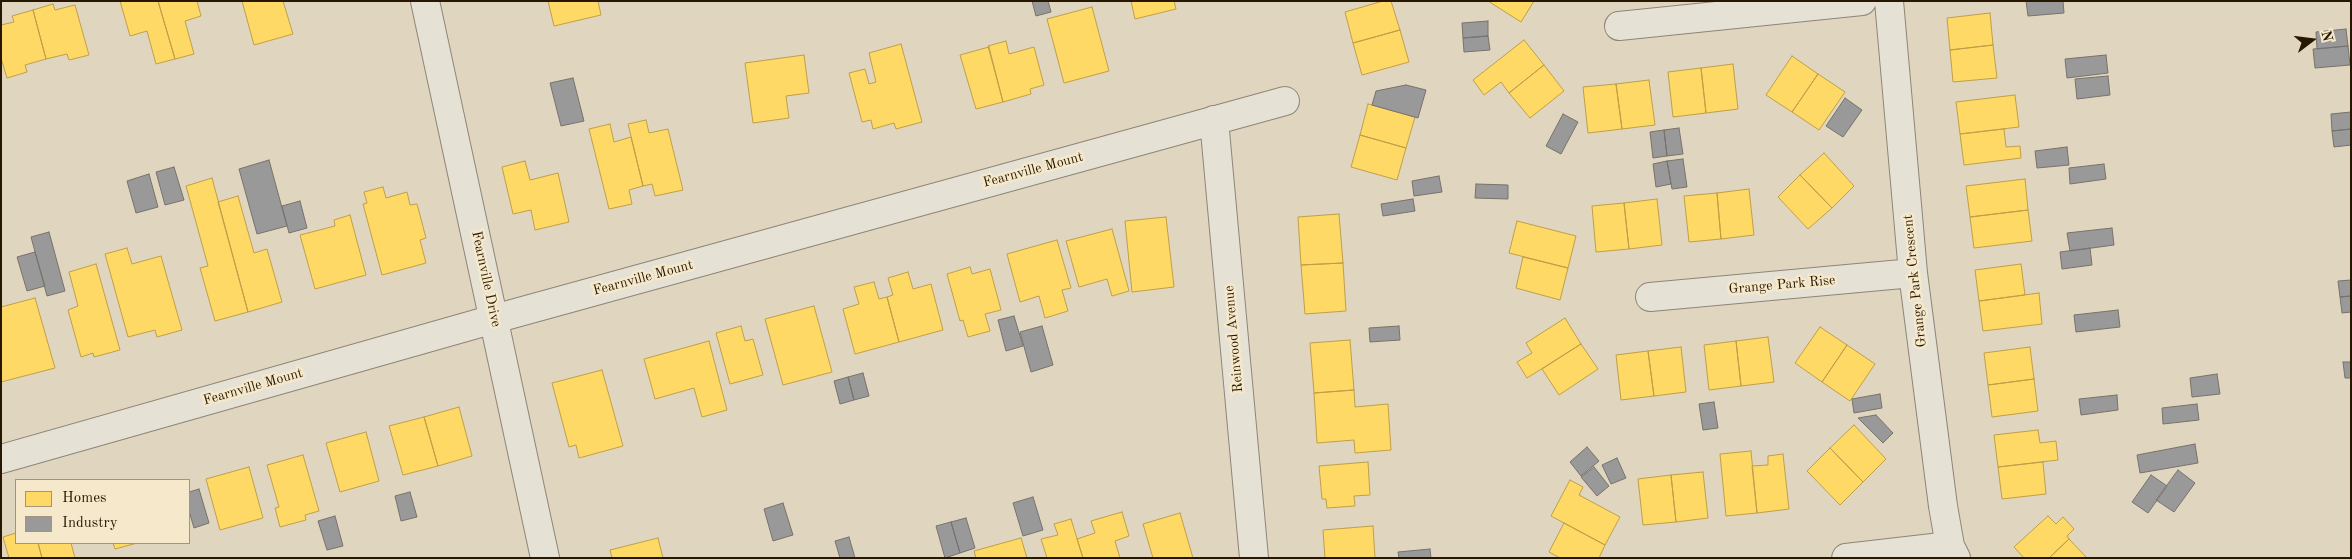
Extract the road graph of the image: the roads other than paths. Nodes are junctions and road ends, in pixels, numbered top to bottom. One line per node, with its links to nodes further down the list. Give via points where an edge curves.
1 (425, 1): 9 (street, Fearnville Drive)
2 (1862, 1): 4 (street)
3 (1889, 1): 7 (street, Grange Park Crescent)
4 (1619, 26)
5 (1285, 101): 6 (street, Fearnville Mount)
6 (1214, 120): 9 (street, Fearnville Mount); 13 (street, Reinwood Avenue)
7 (1913, 273): 8 (street, Grange Park Rise); 11 (street, Grange Park Crescent)
8 (1650, 297)
9 (494, 319): 10 (street, Fearnville Mount); 12 (street, Fearnville Drive)
10 (1, 459)
11 (1953, 552): 14 (street)
12 (545, 558)
13 (1254, 558)
14 (1846, 558)

